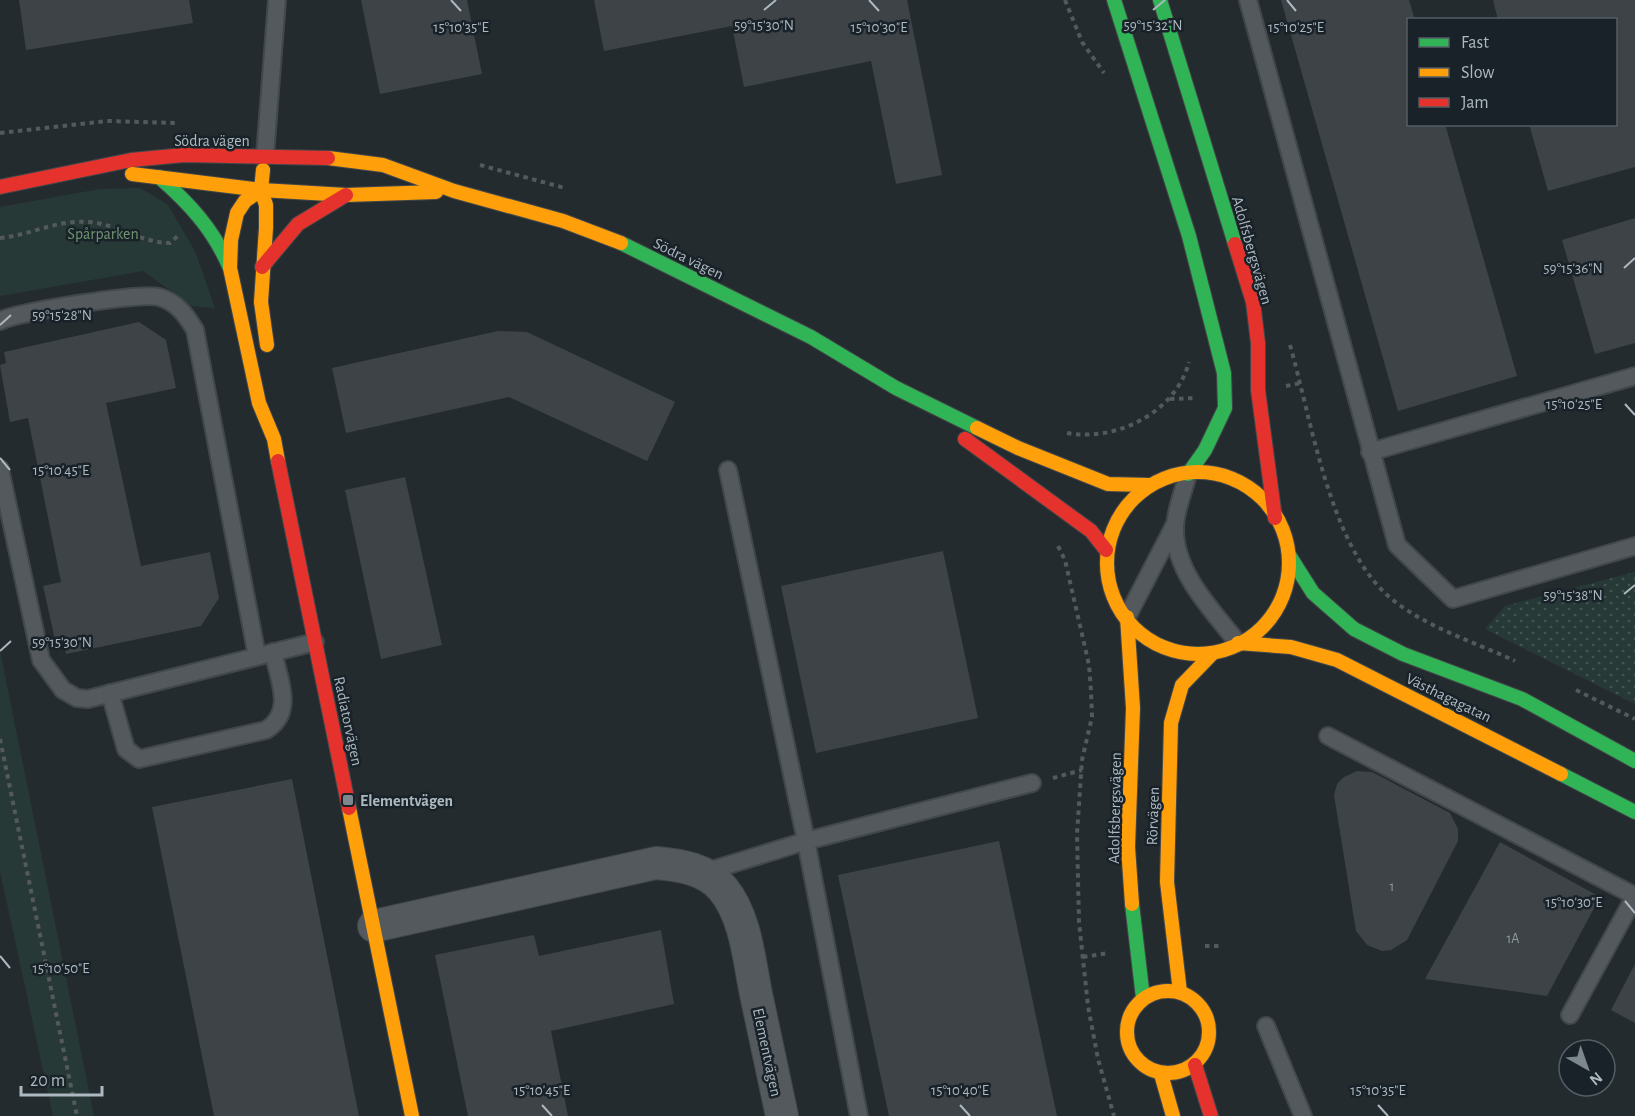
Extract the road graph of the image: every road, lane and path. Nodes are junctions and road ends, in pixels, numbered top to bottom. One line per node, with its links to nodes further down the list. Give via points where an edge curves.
1 (277, 0): 9 (lane)
2 (1065, 0): 6 (path, via 1082,42)
3 (1114, 0): 31 (main road, via 1189,236 1224,373 1225,408 1205,450)
4 (1160, 0): 33 (main road, Adolfsbergsvägen, via 1253,303 1258,390)
5 (1248, 0): 28 (lane)
6 (1108, 78)
7 (179, 124): 8 (path, via 108,121)
8 (0, 133)
9 (265, 156): 10 (main road, Södra vägen, via 184,155 131,160); 13 (main road); 14 (main road, Södra vägen, via 383,165)
10 (76, 172): 11 (main road, Södra vägen); 12 (main road, Södra vägen)
11 (159, 177): 13 (main road, Södra vägen); 18 (main road, via 213,229)
12 (0, 187)
13 (261, 190): 15 (main road, Södra vägen); 18 (main road, Radiatorvägen, via 245,201 237,213); 19 (main road, via 266,216)
14 (453, 191): 15 (main road, Södra vägen); 24 (main road, Södra vägen, via 563,221 619,242 811,337)
15 (346, 195): 19 (main road, via 296,223)
16 (187, 227): 17 (path, via 170,243 157,243 92,222 70,222)
17 (0, 238)
18 (230, 268): 27 (main road, Radiatorvägen, via 260,403)
19 (261, 269): 21 (main road, via 261,302)
20 (0, 321): 42 (lane, via 146,294 172,302 185,313 195,330)
21 (269, 354)
22 (1191, 354): 26 (path, via 1178,388 1156,410 1120,429)
23 (1635, 376): 28 (lane)
24 (896, 388): 32 (main road, Södra vägen, via 1091,479 1108,484); 36 (main road, Södra vägen, via 1091,531)
25 (278, 404): 27 (main road, Radiatorvägen)
26 (1072, 434)
27 (274, 439): 40 (main road, Radiatorvägen)
28 (1370, 452): 35 (lane, via 1397,545 1453,599)
29 (0, 469): 44 (lane, via 41,660 63,690 77,698)
30 (728, 470): 51 (lane)
31 (1188, 474): 32 (main road); 33 (main road, via 1238,480 1255,491); 34 (lane)
32 (1149, 485): 36 (main road, via 1117,517)
33 (1275, 518): 37 (main road)
34 (1174, 526): 39 (lane); 41 (lane, via 1177,550 1196,589)
35 (1635, 546)
36 (1106, 550): 39 (main road, via 1111,577)
37 (1289, 555): 41 (main road, via 1288,587 1274,615 1263,628); 47 (main road, Västhagagatan, via 1312,592 1332,613 1363,634 1401,653 1508,692)
38 (1065, 560): 48 (path, via 1089,665 1092,717)
39 (1127, 617): 43 (main road, via 1162,646 1191,656); 56 (main road, Adolfsbergsvägen, via 1133,708 1128,847)
40 (315, 642): 42 (lane); 54 (main road, Radiatorvägen)
41 (1238, 643): 43 (main road); 50 (main road, Västhagagatan, via 1291,647 1336,660)
42 (265, 654): 44 (lane); 44 (lane, via 285,706 281,717 266,730 139,759 126,749)
43 (1212, 654): 55 (main road, Rörvägen, via 1182,685 1171,723 1167,882)
44 (110, 693)
45 (1328, 736): 53 (lane)
46 (0, 739): 61 (path)
47 (1635, 761)
48 (1082, 770): 49 (path); 65 (path, via 1077,834 1080,934 1088,1006)
49 (1032, 783): 51 (lane)
50 (1635, 812)
51 (806, 841): 52 (lane); 64 (lane)
52 (702, 873): 54 (street, Elementvägen, via 681,865 656,863); 63 (street, Elementvägen, via 723,888 735,908)
53 (1635, 896): 57 (lane)
54 (374, 927): 62 (main road, Radiatorvägen)
55 (1180, 992): 56 (main road, via 1161,991); 59 (main road, via 1198,1003 1209,1024 1208,1045)
56 (1143, 998): 60 (main road, via 1128,1019 1127,1041 1139,1063)
57 (1570, 1015)
58 (1266, 1026): 68 (lane)
59 (1196, 1065): 60 (main road, via 1177,1074); 67 (main road)
60 (1161, 1074): 66 (main road)
61 (76, 1116)
62 (412, 1116)
63 (782, 1116)
64 (860, 1116)
65 (1114, 1116)
66 (1173, 1116)
67 (1210, 1116)
68 (1303, 1116)

